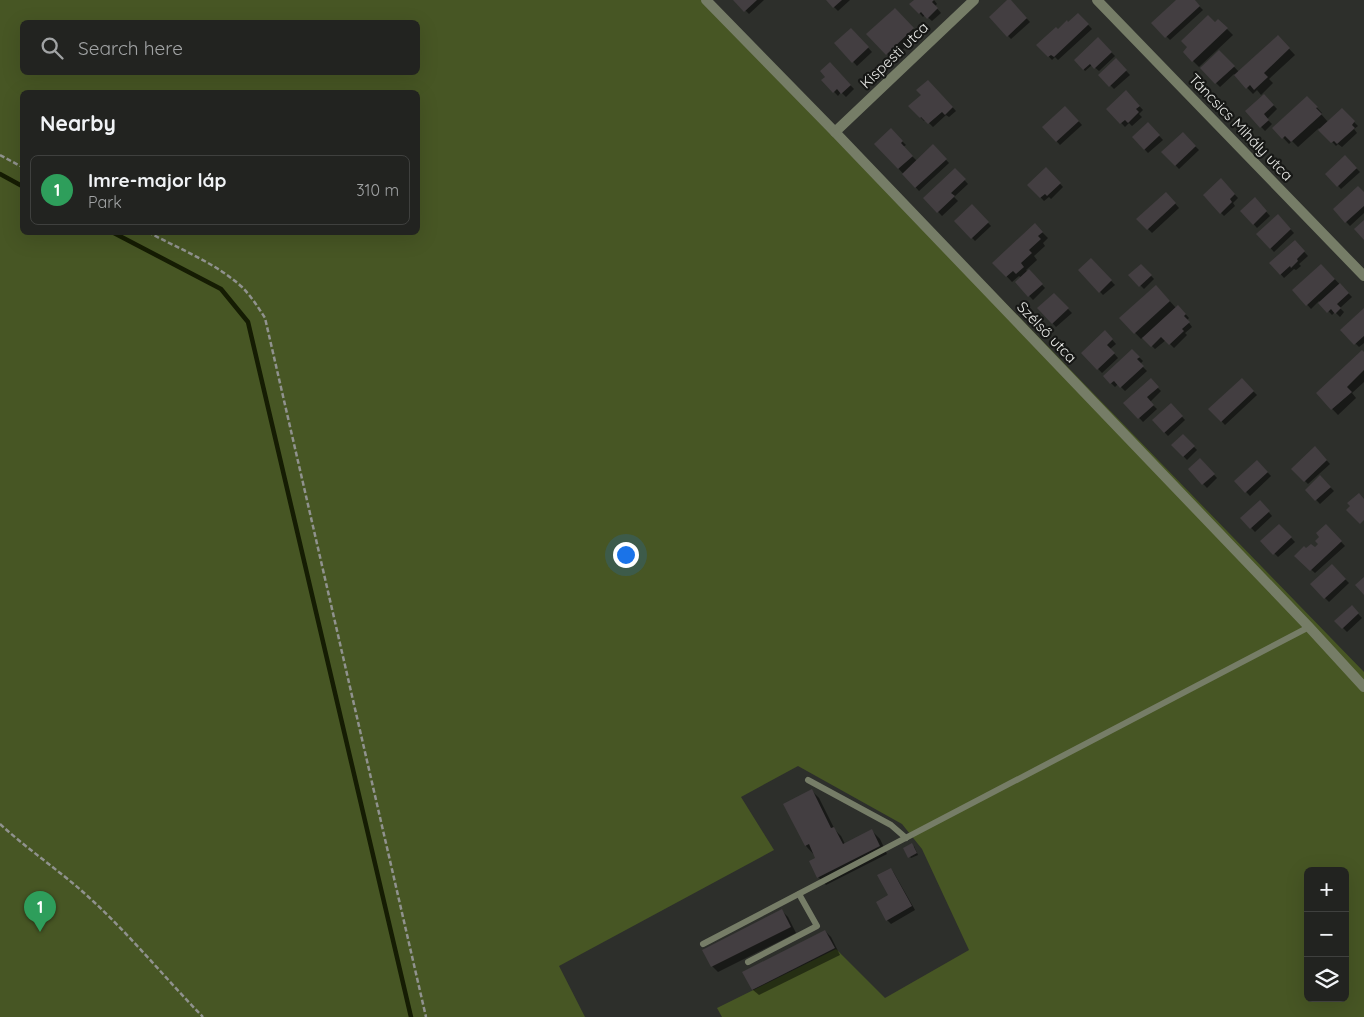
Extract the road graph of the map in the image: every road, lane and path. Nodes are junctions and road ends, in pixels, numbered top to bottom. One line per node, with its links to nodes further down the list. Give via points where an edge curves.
1 (706, 0): 4 (street, Szélső utca)
2 (974, 0): 4 (street, Kispesti utca)
3 (1097, 0): 8 (street, Táncsics Mihály utca)
4 (835, 132): 9 (street, Szélső utca)
5 (0, 155): 6 (path)
6 (20, 166)
7 (154, 235): 18 (path, via 219,270 242,287 265,318)
8 (1364, 276)
9 (1309, 627): 10 (street, Szélső utca); 13 (lane)
10 (1364, 687)
11 (808, 780): 13 (lane, via 891,825)
12 (0, 824): 17 (path, via 90,898 129,935)
13 (906, 838): 14 (lane)
14 (800, 894): 15 (lane); 16 (lane, via 817,926)
15 (703, 944)
16 (748, 962)
17 (204, 1017)
18 (426, 1017)

